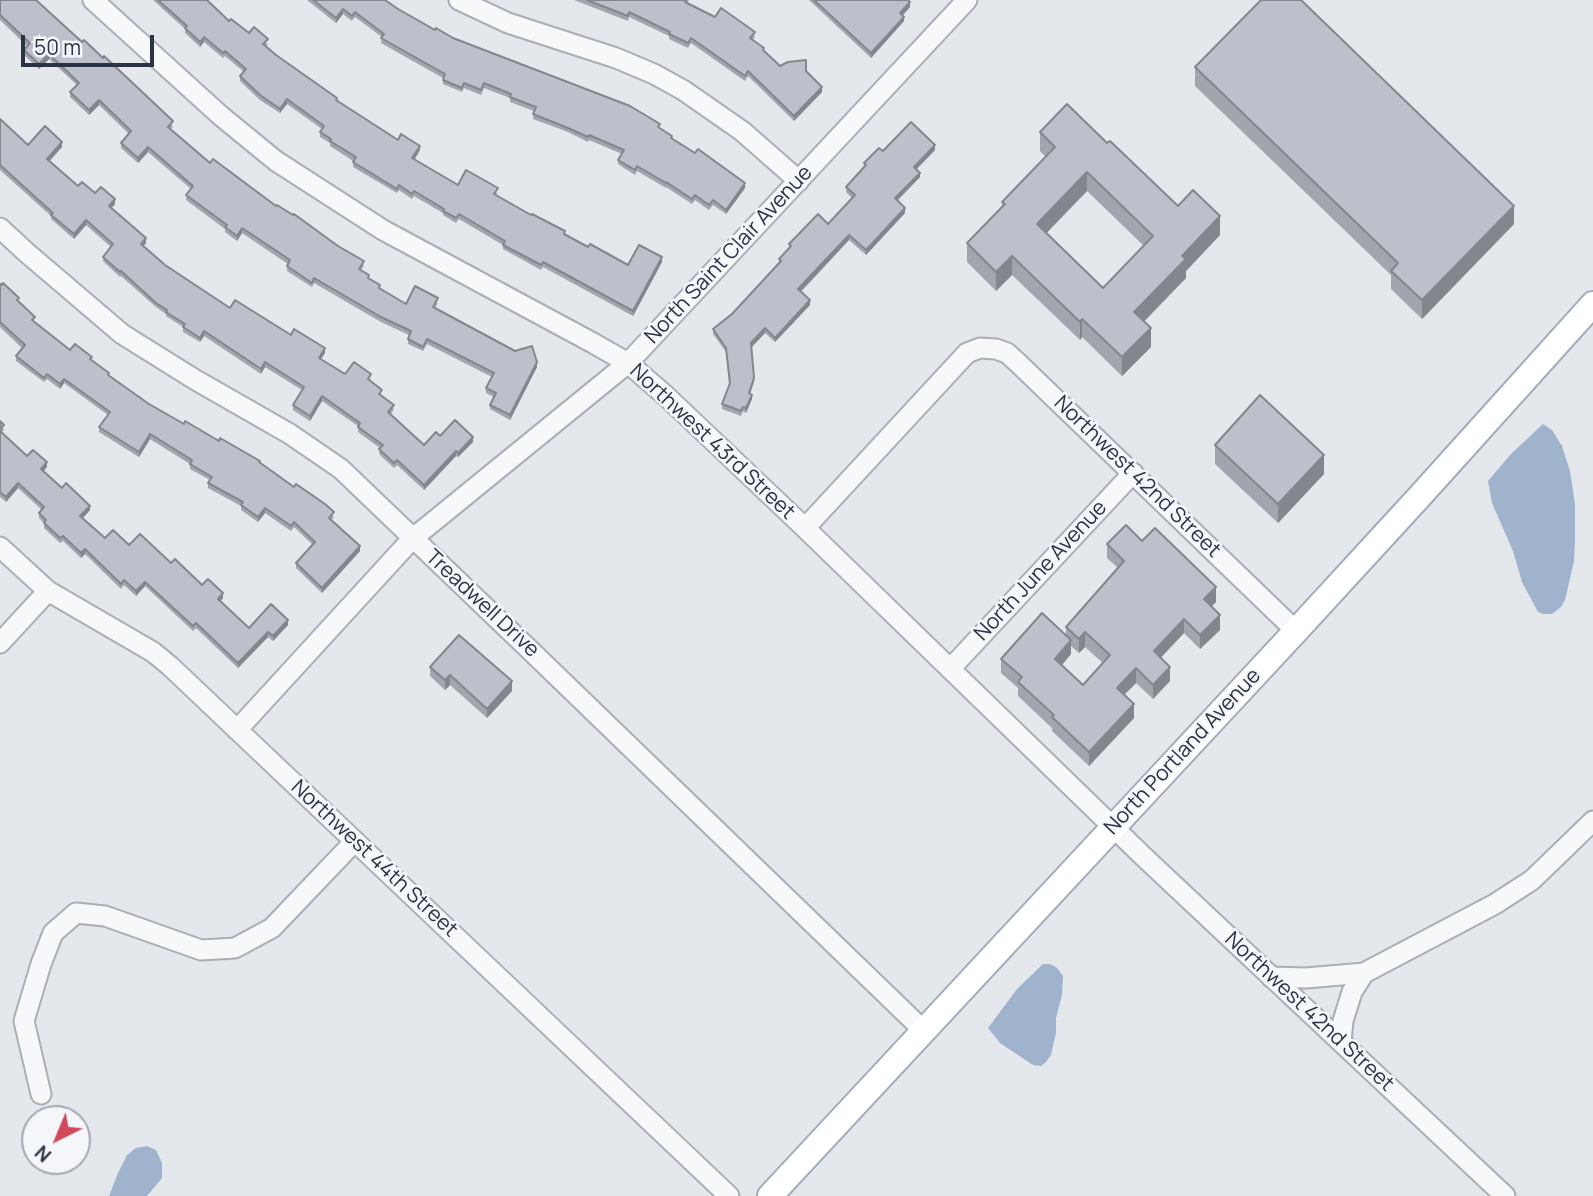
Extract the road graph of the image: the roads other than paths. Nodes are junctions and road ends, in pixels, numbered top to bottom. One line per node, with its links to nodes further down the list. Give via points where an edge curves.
1 (93, 0): 7 (street, Northwest 43rd Street, via 276,161 383,230)
2 (459, 0): 4 (street, via 508,23 653,74 742,131)
3 (967, 0): 4 (street, North Saint Clair Avenue)
4 (799, 181): 7 (street, North Saint Clair Avenue)
5 (0, 228): 10 (street, Treadwell Drive, via 122,334 341,469)
6 (1593, 304): 13 (main road, North Portland Avenue)
7 (628, 363): 9 (street, Northwest 43rd Street); 10 (street, North Saint Clair Avenue)
8 (1133, 473): 9 (street, Northwest 42nd Street, via 1007,353 980,348 967,352); 13 (street, Northwest 42nd Street); 15 (street, North June Avenue)
9 (805, 528): 15 (street, Northwest 43rd Street)
10 (412, 539): 16 (street, North Saint Clair Avenue); 22 (street, Treadwell Drive)
11 (0, 547): 12 (street, Northwest 44th Street)
12 (48, 591): 14 (street); 16 (street, Northwest 44th Street, via 153,652)
13 (1296, 631): 18 (main road, North Portland Avenue)
14 (0, 643)
15 (950, 669): 18 (street, Northwest 43rd Street)
16 (237, 730): 19 (street, Northwest 44th Street)
17 (1593, 821): 20 (street, via 1532,880)
18 (1113, 827): 21 (street, Northwest 42nd Street); 22 (main road, North Portland Avenue)
19 (355, 841): 24 (street, via 272,928 235,948 201,950 105,916 76,913 53,933 24,1021); 25 (street, Northwest 44th Street)
20 (1364, 973): 21 (street); 23 (street, via 1352,992)
21 (1271, 977): 23 (street, Northwest 42nd Street)
22 (924, 1031): 26 (main road, North Portland Avenue)
23 (1341, 1041): 27 (street, Northwest 42nd Street)
24 (41, 1094)
25 (729, 1196)
26 (770, 1196)
27 (1505, 1196)

